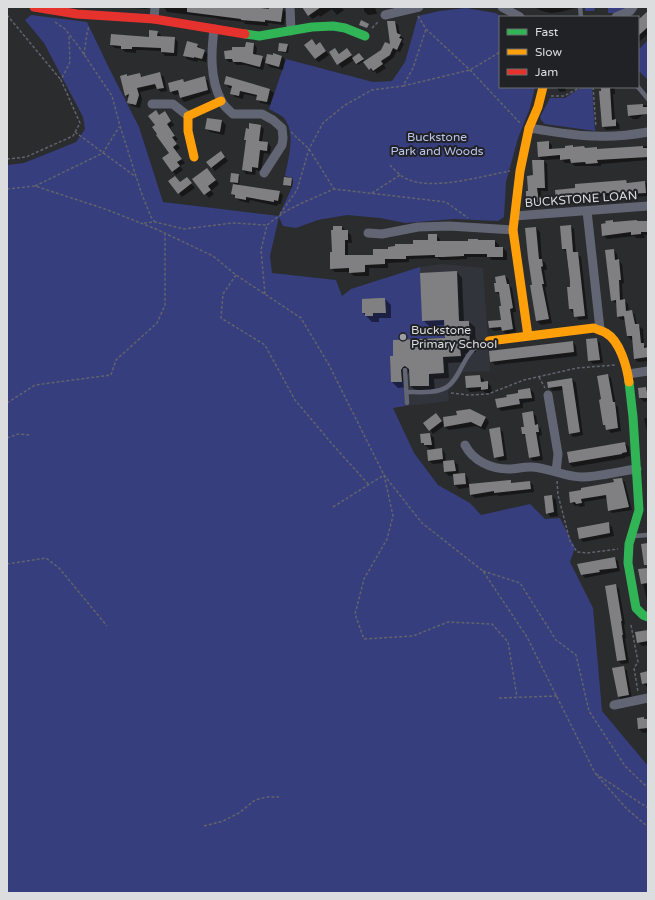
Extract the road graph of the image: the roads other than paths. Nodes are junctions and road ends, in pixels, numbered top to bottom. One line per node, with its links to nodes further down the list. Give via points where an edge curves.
1 (34, 7): 10 (street, via 77,14)
2 (156, 7): 10 (street)
3 (290, 7): 12 (street)
4 (417, 7): 7 (street)
5 (502, 7): 8 (street)
6 (633, 7): 9 (street)
7 (385, 15)
8 (518, 16)
9 (618, 16)
10 (154, 19): 11 (street)
11 (214, 29): 12 (street, via 259,36); 17 (street, via 212,61)
12 (291, 31): 13 (street, via 317,26 341,26)
13 (365, 36)
14 (639, 88): 16 (lane)
15 (542, 91): 20 (street)
16 (648, 99)
17 (221, 101): 19 (street); 23 (street, via 233,114 262,114 282,128 282,145)
18 (152, 104): 19 (street, via 173,104)
19 (188, 116): 22 (street, via 188,135)
20 (528, 128): 21 (street, via 597,136); 26 (street)
21 (648, 132)
22 (194, 157)
23 (264, 173)
24 (648, 206): 25 (street, BUCKSTONE LOAN)
25 (587, 211): 26 (street, BUCKSTONE LOAN); 29 (street)
26 (515, 216): 27 (street)
27 (513, 230): 28 (street, via 449,226 418,227 382,234); 30 (street)
28 (365, 233)
29 (600, 329): 30 (street); 34 (street, via 614,340)
30 (528, 336): 31 (street)
31 (489, 341): 35 (lane, via 475,347 446,388)
32 (405, 370): 35 (lane)
33 (648, 371): 34 (street)
34 (628, 374): 39 (street)
35 (407, 392): 37 (lane)
36 (548, 395): 40 (street, via 547,408 558,454)
37 (407, 403)
38 (465, 445): 40 (street, via 482,463 497,468 544,468)
39 (637, 469): 40 (street, via 582,477); 42 (street, via 639,510)
40 (556, 472)
41 (648, 535): 42 (lane)
42 (632, 536): 43 (street, via 628,559 636,608 640,614)
43 (648, 617)
44 (644, 699): 45 (street)
45 (614, 705)

